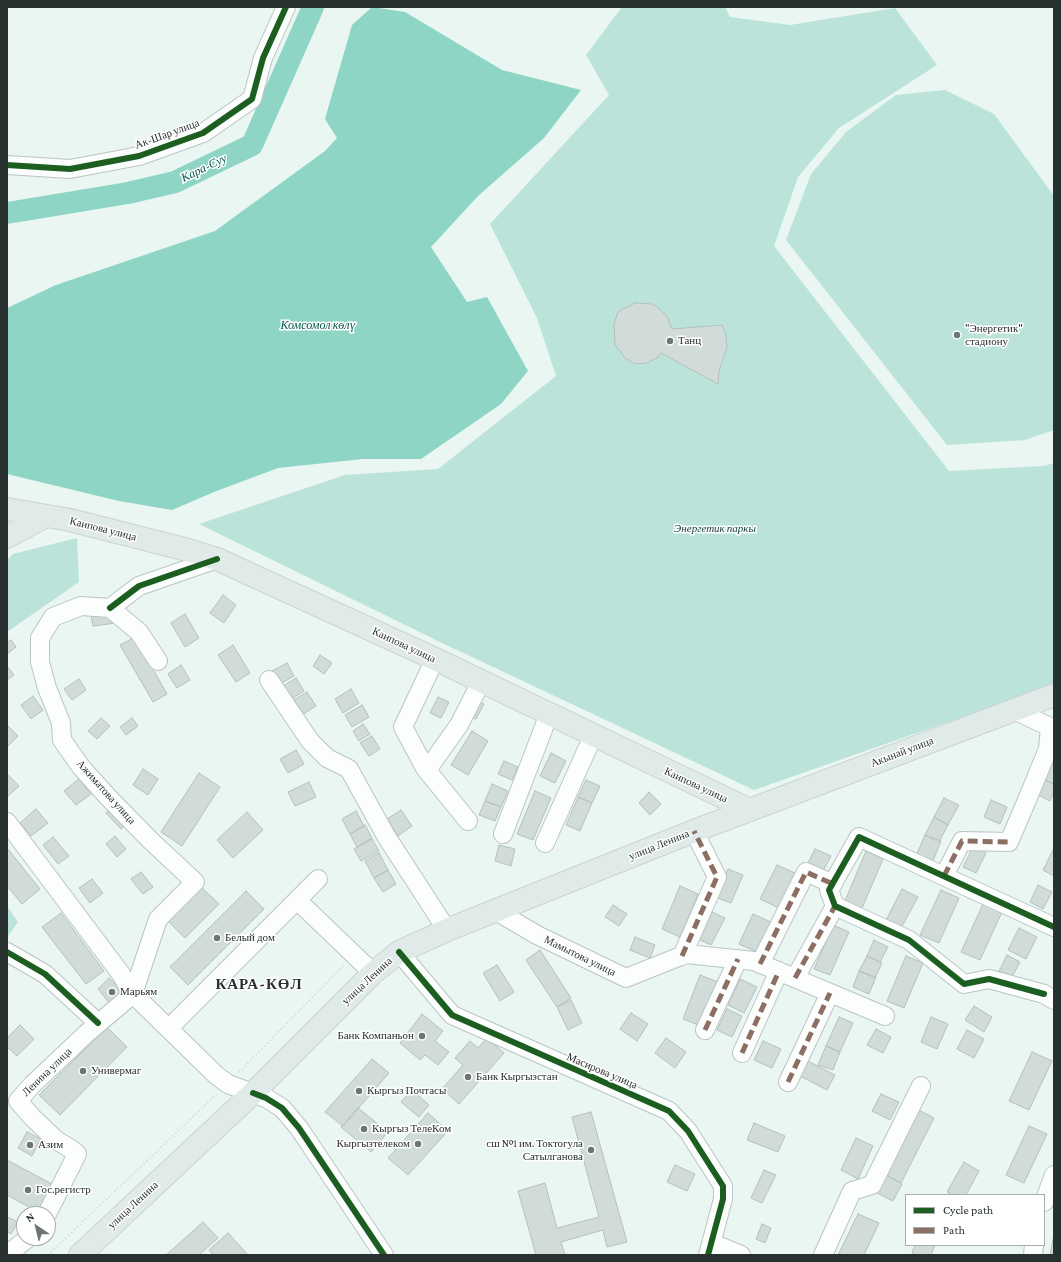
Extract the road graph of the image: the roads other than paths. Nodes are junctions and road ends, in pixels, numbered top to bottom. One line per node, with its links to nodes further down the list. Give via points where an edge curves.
1 (286, 7): 2 (street, Ак-Шар улица, via 263,58 252,99 203,133 139,156 70,169)
2 (7, 165)
3 (7, 509): 4 (main road, Каипова улица)
4 (46, 516): 5 (main road); 6 (main road, Каипова улица, via 118,532)
5 (7, 537)
6 (217, 559): 7 (street, via 139,586); 8 (main road, Каипова улица)
7 (110, 608): 9 (street, via 139,632); 39 (street, Ажиматова улица, via 81,606 53,617 40,638 40,662 61,723 62,740 81,767 150,840 195,882 158,920)
8 (435, 659): 11 (main road, Каипова улица); 16 (street, via 404,727)
9 (158, 661)
10 (269, 680): 30 (street, via 310,741 327,758 349,769 386,836)
11 (481, 682): 14 (main road, Каипова улица); 16 (street, via 459,725)
12 (1054, 695): 13 (main road, Акынай улица)
13 (1014, 710): 17 (main road, Акынай улица); 23 (street, via 1050,727 1048,748 1027,800 1009,842 962,841)
14 (549, 714): 15 (main road, Каипова улица); 21 (street)
15 (593, 736): 17 (main road, Каипова улица); 22 (street)
16 (427, 770): 18 (street)
17 (750, 810): 20 (main road, улица Ленина)
18 (468, 821)
19 (7, 822): 39 (street, via 121,974)
20 (694, 831): 28 (main road, улица Ленина); 33 (street, via 718,877)
21 (503, 834)
22 (545, 843)
23 (944, 876): 25 (street, via 859,837); 29 (street)
24 (318, 879): 26 (street)
25 (833, 884): 27 (street, via 829,890); 35 (street, via 806,872)
26 (297, 900): 36 (street); 43 (street)
27 (835, 906): 37 (street); 40 (street, via 909,940 964,984 989,979)
28 (496, 911): 30 (main road, улица Ленина); 33 (street, Мамытова улица, via 537,935 626,978)
29 (1054, 927)
30 (447, 930): 32 (main road, улица Ленина)
31 (7, 952): 42 (street, via 45,974)
32 (399, 952): 36 (main road, улица Ленина); 54 (street, Масирова улица, via 452,1015 669,1110 688,1131 723,1186 723,1199)
33 (682, 956): 34 (street, Мамытова улица, via 686,954)
34 (738, 959): 35 (street, Мамытова улица); 44 (street)
35 (760, 964): 37 (street, Мамытова улица)
36 (373, 973): 48 (main road, улица Ленина)
37 (787, 975): 38 (street, Мамытова улица); 45 (street)
38 (830, 993): 41 (street, Мамытова улица); 46 (street)
39 (133, 994): 42 (street, Ленина улица); 43 (street)
40 (1049, 996)
41 (885, 1016)
42 (98, 1023): 49 (street, Ленина улица)
43 (169, 1028): 48 (street, via 216,1075 228,1084)
44 (705, 1030)
45 (742, 1054)
46 (788, 1082)
47 (921, 1086): 59 (street, via 872,1185 852,1191)
48 (253, 1093): 56 (main road, улица Ленина); 57 (street, via 282,1108 299,1128)
49 (13, 1103): 52 (street, Ленина улица, via 56,1140 77,1154)
50 (1054, 1175): 51 (street)
51 (1045, 1199)
52 (51, 1206)
53 (18, 1246): 55 (street)
54 (710, 1249): 58 (street, Масирова улица)
55 (7, 1255)
56 (80, 1255)
57 (384, 1255)
58 (741, 1255)
59 (823, 1255)

